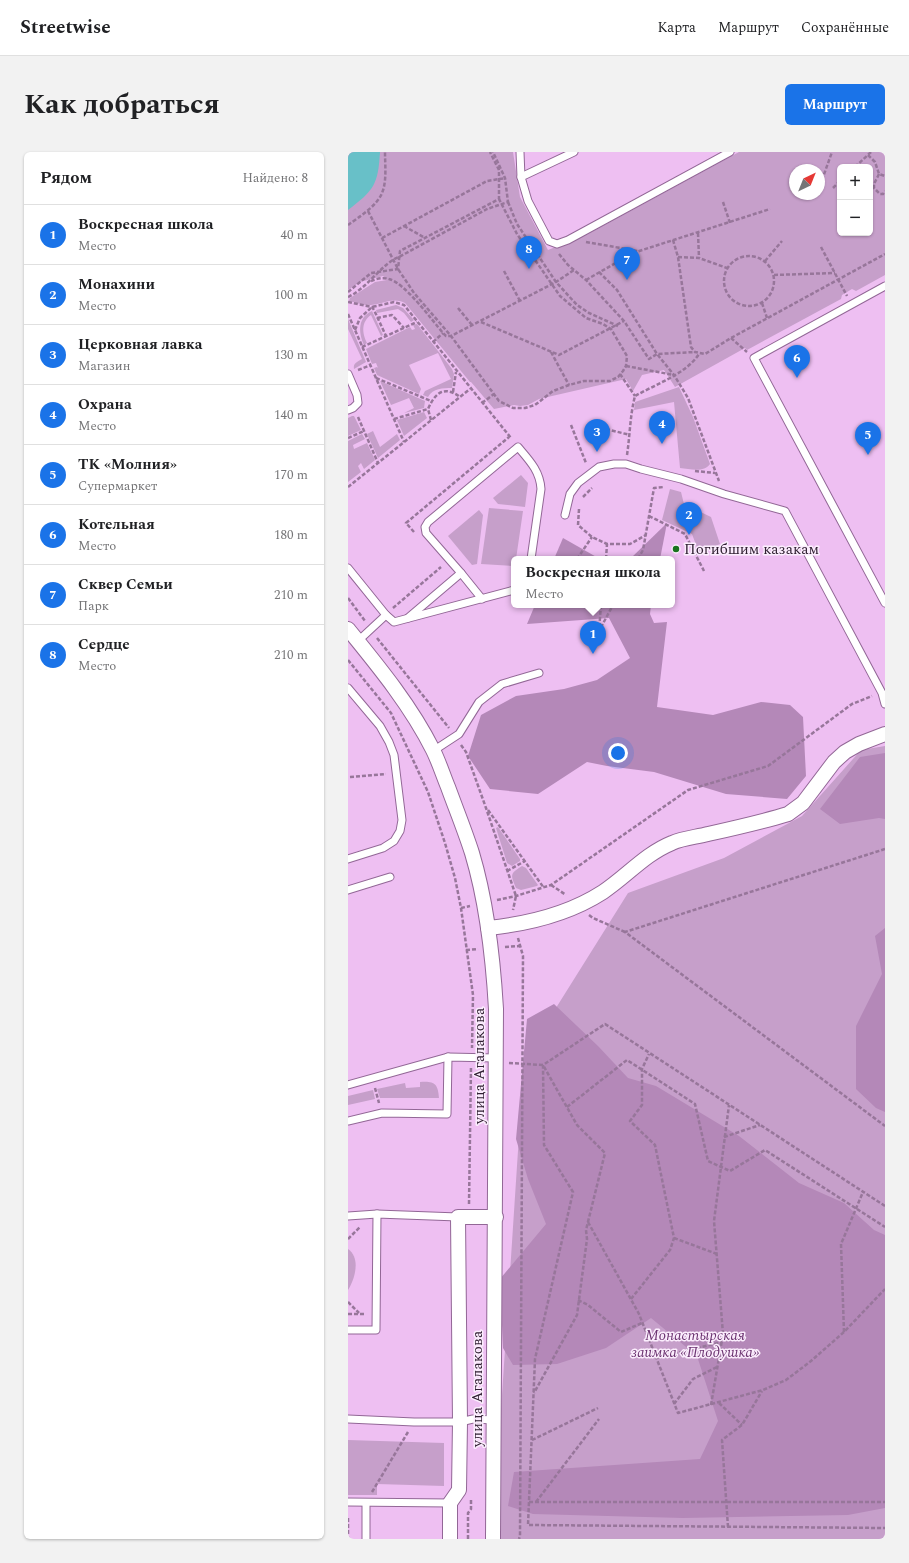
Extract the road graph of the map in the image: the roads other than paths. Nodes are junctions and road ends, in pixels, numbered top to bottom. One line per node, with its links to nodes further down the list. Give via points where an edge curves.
1 (520, 152): 4 (lane)
2 (574, 152): 4 (lane)
3 (730, 152): 4 (lane, via 557,244 548,241 528,201)
4 (521, 177)
5 (885, 286): 14 (lane, via 754,358)
6 (348, 374): 7 (lane, via 358,403)
7 (351, 409)
8 (566, 515): 21 (lane, via 570,494 578,483 599,467 614,464 626,464 681,479 785,511)
9 (531, 556): 11 (lane, via 541,480 518,447 425,527 426,533)
10 (348, 568): 15 (lane)
11 (461, 573): 13 (lane); 16 (lane)
12 (511, 591): 13 (lane)
13 (482, 599): 16 (lane)
14 (885, 603)
15 (386, 615): 16 (lane, via 394,622); 18 (lane)
16 (408, 618)
17 (348, 629): 18 (street, улица Агалакова)
18 (358, 640): 24 (street, улица Агалакова, via 394,686)
19 (539, 673): 24 (lane, via 502,684 480,702 459,734)
20 (348, 688): 25 (lane, via 380,726 389,742 394,755 402,820 400,831 394,841 383,848)
21 (883, 692): 22 (lane)
22 (885, 704)
23 (885, 734): 28 (street, via 845,752 803,802 788,814 673,842 653,852 604,892 580,905 515,925)
24 (433, 751): 28 (street, улица Агалакова, via 472,854)
25 (348, 859)
26 (390, 878): 27 (lane)
27 (348, 890)
28 (488, 928): 30 (street, улица Агалакова, via 494,977)
29 (448, 1057): 30 (lane); 31 (lane); 32 (lane, via 447,1114 382,1113)
30 (496, 1061): 36 (street, улица Агалакова)
31 (348, 1085)
32 (348, 1122)
33 (377, 1214): 34 (lane); 35 (lane); 37 (lane, via 376,1330)
34 (348, 1216)
35 (458, 1217): 36 (street); 40 (street)
36 (496, 1218): 39 (street, улица Агалакова)
37 (348, 1330)
38 (348, 1420): 40 (lane)
39 (494, 1420): 40 (lane, via 473,1419); 46 (street, улица Агалакова)
40 (460, 1422): 43 (street, via 459,1490)
41 (348, 1502): 42 (lane)
42 (366, 1503): 43 (lane); 44 (lane)
43 (450, 1503): 45 (street)
44 (366, 1539)
45 (450, 1539)
46 (493, 1539)

